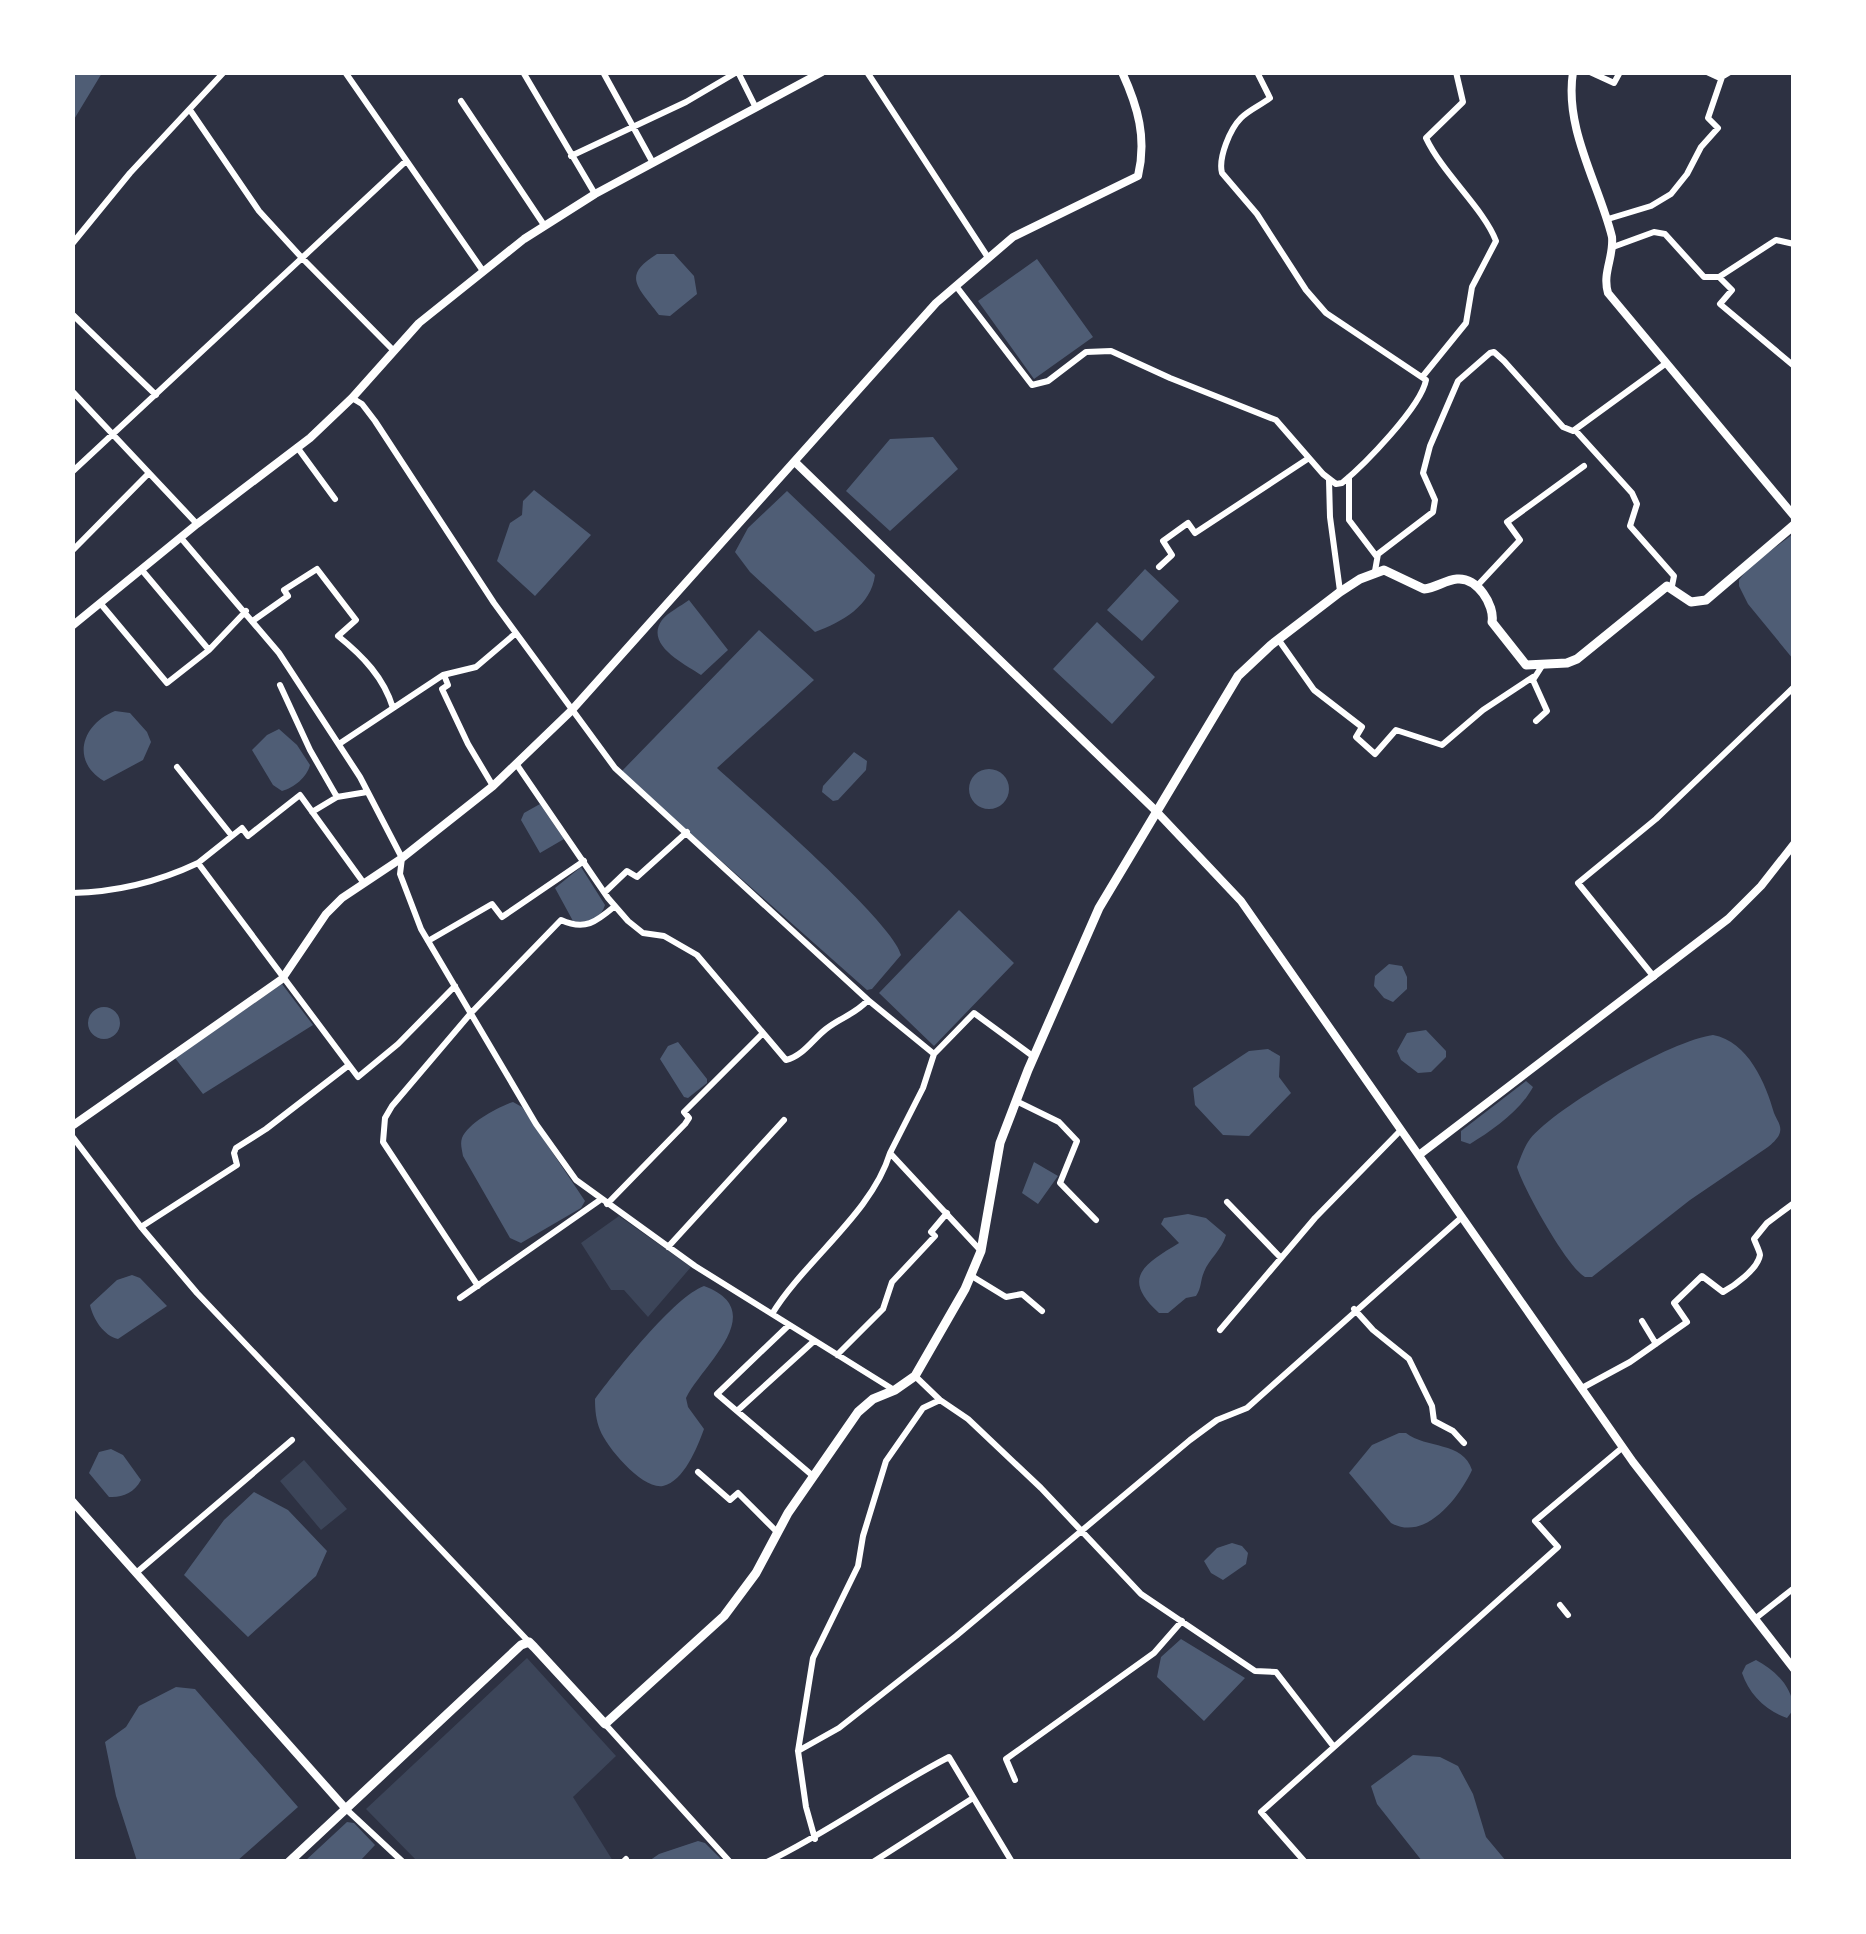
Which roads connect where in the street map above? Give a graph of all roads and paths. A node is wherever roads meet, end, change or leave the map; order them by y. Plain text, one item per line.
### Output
1 (224, 72) edge
2 (346, 72) edge
3 (523, 72) edge
4 (604, 72) edge
5 (738, 72) edge
6 (822, 72) edge
7 (866, 72) edge
8 (1122, 72) edge
9 (1257, 72) edge
10 (1456, 72) edge
11 (1572, 72) edge
12 (1590, 72) edge
13 (1620, 72) edge
14 (1707, 72) edge
15 (1726, 75) edge
16 (461, 101) dead end
17 (756, 108) junction
18 (190, 110) junction
19 (635, 127) junction
20 (571, 156) junction
21 (406, 161) junction
22 (653, 163) junction
23 (595, 194) junction
24 (1608, 218) junction
25 (544, 225) junction
26 (72, 244) edge
27 (1794, 244) edge
28 (1613, 247) junction
29 (987, 256) junction
30 (302, 258) junction
31 (483, 271) junction
32 (1719, 277) junction
33 (955, 285) junction
34 (72, 314) edge
35 (393, 350) junction
36 (1665, 364) junction
37 (1794, 366) edge
38 (1423, 376) junction
39 (72, 391) edge
40 (156, 394) junction
41 (352, 398) junction
42 (1576, 430) junction
43 (112, 434) junction
44 (297, 447) junction
45 (1309, 458) junction
46 (796, 462) junction
47 (1584, 466) dead end
48 (72, 472) edge
49 (149, 472) junction
50 (1349, 477) junction
51 (1330, 480) junction
52 (335, 499) dead end
53 (1794, 516) edge
54 (197, 524) junction
55 (1794, 525) edge
56 (181, 538) junction
57 (72, 552) edge
58 (1377, 557) junction
59 (1160, 567) dead end
60 (141, 569) junction
61 (1375, 572) junction
62 (1477, 586) junction
63 (1672, 586) junction
64 (1340, 592) junction
65 (100, 603) junction
66 (246, 611) junction
67 (254, 620) junction
68 (72, 626) edge
69 (516, 633) junction
70 (1278, 640) junction
71 (209, 650) junction
72 (1542, 666) junction
73 (444, 675) junction
74 (1533, 677) junction
75 (280, 685) dead end
76 (1794, 686) edge
77 (393, 708) junction
78 (570, 711) junction
79 (1536, 720) dead end
80 (340, 744) junction
81 (518, 765) junction
82 (177, 767) dead end
83 (493, 786) junction
84 (367, 792) junction
85 (337, 797) junction
86 (1156, 811) junction
87 (312, 812) junction
88 (687, 832) junction
89 (232, 836) junction
90 (1794, 844) edge
91 (402, 858) junction
92 (584, 861) junction
93 (198, 864) junction
94 (363, 882) junction
95 (604, 892) junction
96 (72, 893) edge
97 (615, 906) junction
98 (428, 941) junction
99 (1654, 977) junction
100 (282, 979) junction
101 (455, 986) junction
102 (868, 1000) junction
103 (471, 1013) junction
104 (762, 1034) junction
105 (934, 1054) junction
106 (1034, 1056) junction
107 (349, 1066) junction
108 (1016, 1101) junction
109 (784, 1120) dead end
110 (72, 1126) edge
111 (1401, 1130) junction
112 (72, 1136) edge
113 (890, 1153) junction
114 (1419, 1156) junction
115 (603, 1202) junction
116 (1227, 1202) dead end
117 (1794, 1203) edge
118 (947, 1214) junction
119 (1462, 1217) junction
120 (1096, 1220) dead end
121 (140, 1227) junction
122 (668, 1247) junction
123 (981, 1251) junction
124 (1281, 1258) junction
125 (970, 1275) junction
126 (478, 1286) junction
127 (460, 1298) dead end
128 (1354, 1309) junction
129 (1042, 1311) dead end
130 (772, 1314) junction
131 (1642, 1321) dead end
132 (789, 1325) junction
133 (1220, 1330) dead end
134 (814, 1341) junction
135 (1656, 1344) junction
136 (837, 1355) junction
137 (914, 1376) junction
138 (1582, 1388) junction
139 (895, 1390) junction
140 (940, 1400) junction
141 (737, 1411) junction
142 (292, 1440) dead end
143 (1464, 1443) dead end
144 (1623, 1447) junction
145 (698, 1472) dead end
146 (813, 1476) junction
147 (72, 1501) edge
148 (1080, 1530) junction
149 (777, 1532) junction
150 (136, 1573) junction
151 (1794, 1588) edge
152 (1560, 1606) dead end
153 (1568, 1615) dead end
154 (1756, 1618) junction
155 (1182, 1621) junction
156 (528, 1642) junction
157 (1794, 1669) edge
158 (605, 1724) junction
159 (1334, 1746) junction
160 (798, 1751) junction
161 (1015, 1780) dead end
162 (974, 1798) junction
163 (346, 1809) junction
164 (815, 1838) junction
165 (289, 1862) edge
166 (403, 1862) edge
167 (730, 1862) edge
168 (767, 1862) edge
169 (873, 1862) edge
170 (1012, 1862) edge
171 (1304, 1862) edge

1 - 18 street
2 - 21 street
3 - 20 street
4 - 19 street
5 - 17 street
5 - 19 street
6 - 17 street
7 - 29 street
8 - 29 street
9 - 38 street
10 - 38 street
11 - 24 street
12 - 13 street
14 - 15 street
15 - 24 street
16 - 25 street
17 - 22 street
18 - 26 street
18 - 30 street
19 - 20 street
19 - 22 street
20 - 23 street
21 - 30 street
21 - 31 street
22 - 23 street
23 - 25 street
24 - 28 street
25 - 31 street
27 - 32 street
28 - 32 street
28 - 36 street
29 - 33 street
30 - 35 street
30 - 40 street
31 - 35 street
32 - 37 street
33 - 45 street
33 - 46 street
34 - 40 street
35 - 41 street
36 - 42 street
36 - 53 street
38 - 50 street
39 - 43 street
40 - 43 street
41 - 44 street
41 - 69 street
42 - 58 street
42 - 63 street
43 - 48 street
43 - 49 street
44 - 52 street
44 - 54 street
45 - 51 street
45 - 59 street
46 - 78 street
46 - 86 street
47 - 62 street
49 - 54 street
49 - 57 street
50 - 51 street
50 - 58 street
51 - 64 street
54 - 56 street
55 - 63 main road
56 - 60 street
56 - 66 street
58 - 61 street
60 - 65 street
60 - 71 street
61 - 62 main road
61 - 64 main road
62 - 72 main road
63 - 72 main road
64 - 70 main road
65 - 68 street
65 - 71 street
66 - 67 street
66 - 71 street
67 - 77 street
67 - 80 street
69 - 73 street
69 - 78 street
70 - 74 street
70 - 86 main road
72 - 74 street
73 - 77 street
73 - 83 street
74 - 79 street
75 - 85 street
76 - 99 street
77 - 80 street
78 - 81 street
78 - 88 street
80 - 84 street
81 - 83 street
81 - 92 street
82 - 89 street
83 - 91 street
84 - 85 street
84 - 91 street
85 - 87 street
86 - 106 main road
86 - 111 street
87 - 89 street
87 - 94 street
88 - 95 street
88 - 102 street
89 - 93 street
90 - 99 street
91 - 94 street
91 - 98 street
92 - 95 street
92 - 98 street
93 - 96 street
93 - 100 street
94 - 100 street
95 - 97 street
97 - 103 street
97 - 104 street
98 - 101 street
99 - 114 street
100 - 107 street
100 - 110 street
101 - 103 street
101 - 107 street
102 - 104 street
102 - 105 street
103 - 115 street
103 - 126 street
104 - 115 street
105 - 106 street
105 - 113 street
106 - 108 main road
107 - 121 street
108 - 120 street
108 - 123 main road
109 - 122 street
111 - 114 street
111 - 124 street
112 - 121 street
113 - 118 street
113 - 130 street
114 - 119 street
115 - 122 street
115 - 126 street
116 - 124 street
117 - 135 street
118 - 123 street
118 - 136 street
119 - 128 street
119 - 138 street
121 - 156 street
122 - 130 street
123 - 125 main road
124 - 133 street
125 - 129 street
125 - 137 main road
126 - 127 street
128 - 143 street
128 - 148 street
130 - 132 street
131 - 135 street
132 - 134 street
132 - 141 street
134 - 136 street
134 - 141 street
135 - 138 street
136 - 139 street
137 - 139 main road
137 - 140 street
138 - 144 street
139 - 146 main road
140 - 148 street
140 - 160 street
141 - 146 street
142 - 150 street
144 - 154 street
144 - 159 street
145 - 149 street
146 - 149 main road
147 - 150 street
148 - 155 street
148 - 160 street
149 - 158 main road
150 - 163 street
151 - 154 street
152 - 153 street
154 - 157 street
155 - 159 street
155 - 161 street
156 - 158 main road
156 - 163 main road
158 - 167 street
159 - 171 street
160 - 164 street
162 - 164 street
162 - 169 street
162 - 170 street
163 - 165 main road
163 - 166 street
164 - 168 street

